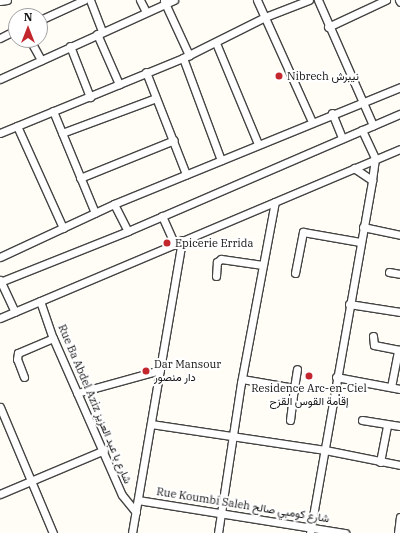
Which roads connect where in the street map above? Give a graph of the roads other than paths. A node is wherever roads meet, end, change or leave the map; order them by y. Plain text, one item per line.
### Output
1 (7, 0) edge
2 (84, 0) edge
3 (90, 0) edge
4 (140, 0) edge
5 (174, 0) edge
6 (257, 0) edge
7 (309, 0) edge
8 (318, 0) edge
9 (365, 0) edge
10 (386, 0) edge
11 (0, 1) edge
12 (165, 2) edge
13 (369, 8) junction
14 (146, 12) junction
15 (48, 16) edge
16 (266, 17) junction
17 (328, 27) junction
18 (99, 32) junction
19 (216, 43) junction
20 (70, 46) junction
21 (34, 48) edge
22 (186, 56) junction
23 (41, 60) junction
24 (146, 72) junction
25 (0, 78) edge
26 (119, 84) junction
27 (400, 87) edge
28 (90, 97) junction
29 (156, 98) junction
30 (361, 103) junction
31 (53, 111) junction
32 (332, 113) junction
33 (400, 114) edge
34 (312, 122) junction
35 (373, 125) junction
36 (17, 126) junction
37 (362, 130) junction
38 (0, 132) edge
39 (62, 133) junction
40 (342, 138) junction
41 (174, 140) junction
42 (258, 144) junction
43 (400, 149) edge
44 (375, 158) junction
45 (220, 160) junction
46 (354, 168) junction
47 (186, 174) junction
48 (80, 178) junction
49 (372, 180) junction
50 (275, 202) junction
51 (114, 204) junction
52 (95, 214) junction
53 (162, 216) junction
54 (363, 227) junction
55 (63, 228) junction
56 (128, 231) junction
57 (400, 234) edge
58 (182, 240) junction
59 (360, 242) junction
60 (174, 243) junction
61 (0, 257) edge
62 (263, 265) junction
63 (389, 272) dead end
64 (295, 273) dead end
65 (400, 274) edge
66 (216, 276) dead end
67 (0, 281) edge
68 (40, 301) junction
69 (349, 304) junction
70 (15, 312) junction
71 (400, 312) edge
72 (0, 318) edge
73 (373, 336) dead end
74 (53, 338) junction
75 (399, 350) edge
76 (297, 369) dead end
77 (160, 370) junction
78 (24, 377) dead end
79 (336, 377) junction
80 (242, 378) junction
81 (391, 387) junction
82 (294, 388) junction
83 (400, 388) edge
84 (77, 393) junction
85 (0, 408) edge
86 (290, 420) dead end
87 (362, 420) dead end
88 (151, 424) junction
89 (386, 425) junction
90 (400, 426) edge
91 (233, 437) junction
92 (104, 450) junction
93 (325, 450) junction
94 (380, 462) junction
95 (400, 465) edge
96 (31, 482) junction
97 (0, 494) edge
98 (138, 500) junction
99 (136, 512) junction
100 (221, 513) junction
101 (400, 517) edge
102 (310, 530) edge
103 (53, 533) edge
104 (132, 533) edge
105 (218, 533) edge
106 (345, 533) edge
107 (398, 533) edge

1 - 11 street
2 - 15 street
3 - 18 street
4 - 14 street
5 - 12 street
6 - 16 street
7 - 16 street
8 - 17 street
9 - 13 street
10 - 13 street
12 - 14 street
12 - 22 street
13 - 17 street
14 - 18 street
16 - 19 street
16 - 34 street
17 - 30 street
18 - 20 street
18 - 26 street
19 - 22 street
19 - 42 street
20 - 23 street
20 - 28 street
21 - 23 street
22 - 24 street
22 - 45 street
23 - 25 street
24 - 26 street
24 - 29 street
26 - 28 street
27 - 30 street
28 - 31 street
29 - 39 street
29 - 41 street
30 - 32 street
30 - 35 street
31 - 36 street
31 - 39 street
32 - 34 street
32 - 40 street
33 - 35 street
34 - 42 street
35 - 37 street
36 - 38 street
36 - 55 street
37 - 40 street
37 - 44 street
39 - 48 street
40 - 53 street
41 - 47 street
41 - 48 street
42 - 45 street
43 - 44 street
44 - 46 street
44 - 49 street
45 - 47 street
46 - 49 street
46 - 50 street
47 - 51 street
48 - 52 street
49 - 54 street
50 - 58 street
50 - 62 street
51 - 52 street
51 - 56 street
52 - 55 street
53 - 56 street
53 - 60 street
54 - 57 street
54 - 59 street
55 - 61 street
56 - 67 street
58 - 60 street
58 - 77 street
59 - 64 street
59 - 69 street
60 - 68 street
62 - 66 street
62 - 80 street
63 - 65 street
67 - 70 street
68 - 70 street
68 - 74 street, Rue Ba Abdel Aziz شارع با عبد العزيز
69 - 71 street
69 - 79 street
70 - 72 street
73 - 75 street
74 - 78 street
74 - 84 street, Rue Ba Abdel Aziz شارع با عبد العزيز
75 - 81 street
76 - 82 street
77 - 84 street
77 - 88 street
79 - 81 street
79 - 93 street
80 - 82 street
80 - 91 street
81 - 83 street
82 - 86 street
84 - 92 street, Rue Ba Abdel Aziz شارع با عبد العزيز
85 - 96 street
87 - 89 street
88 - 91 street
88 - 98 street
89 - 90 street
89 - 94 street
91 - 93 street
91 - 100 street
92 - 96 street
92 - 99 street, Rue Ba Abdel Aziz شارع با عبد العزيز
93 - 94 street
93 - 102 street
94 - 95 street
96 - 97 street
96 - 103 street
98 - 99 street
98 - 100 street, Rue Koumbi Saleh شارع كومبي صالح
99 - 104 street
100 - 102 street, Rue Koumbi Saleh شارع كومبي صالح
100 - 105 street
101 - 107 street
102 - 106 street, Rue Koumbi Saleh شارع كومبي صالح

